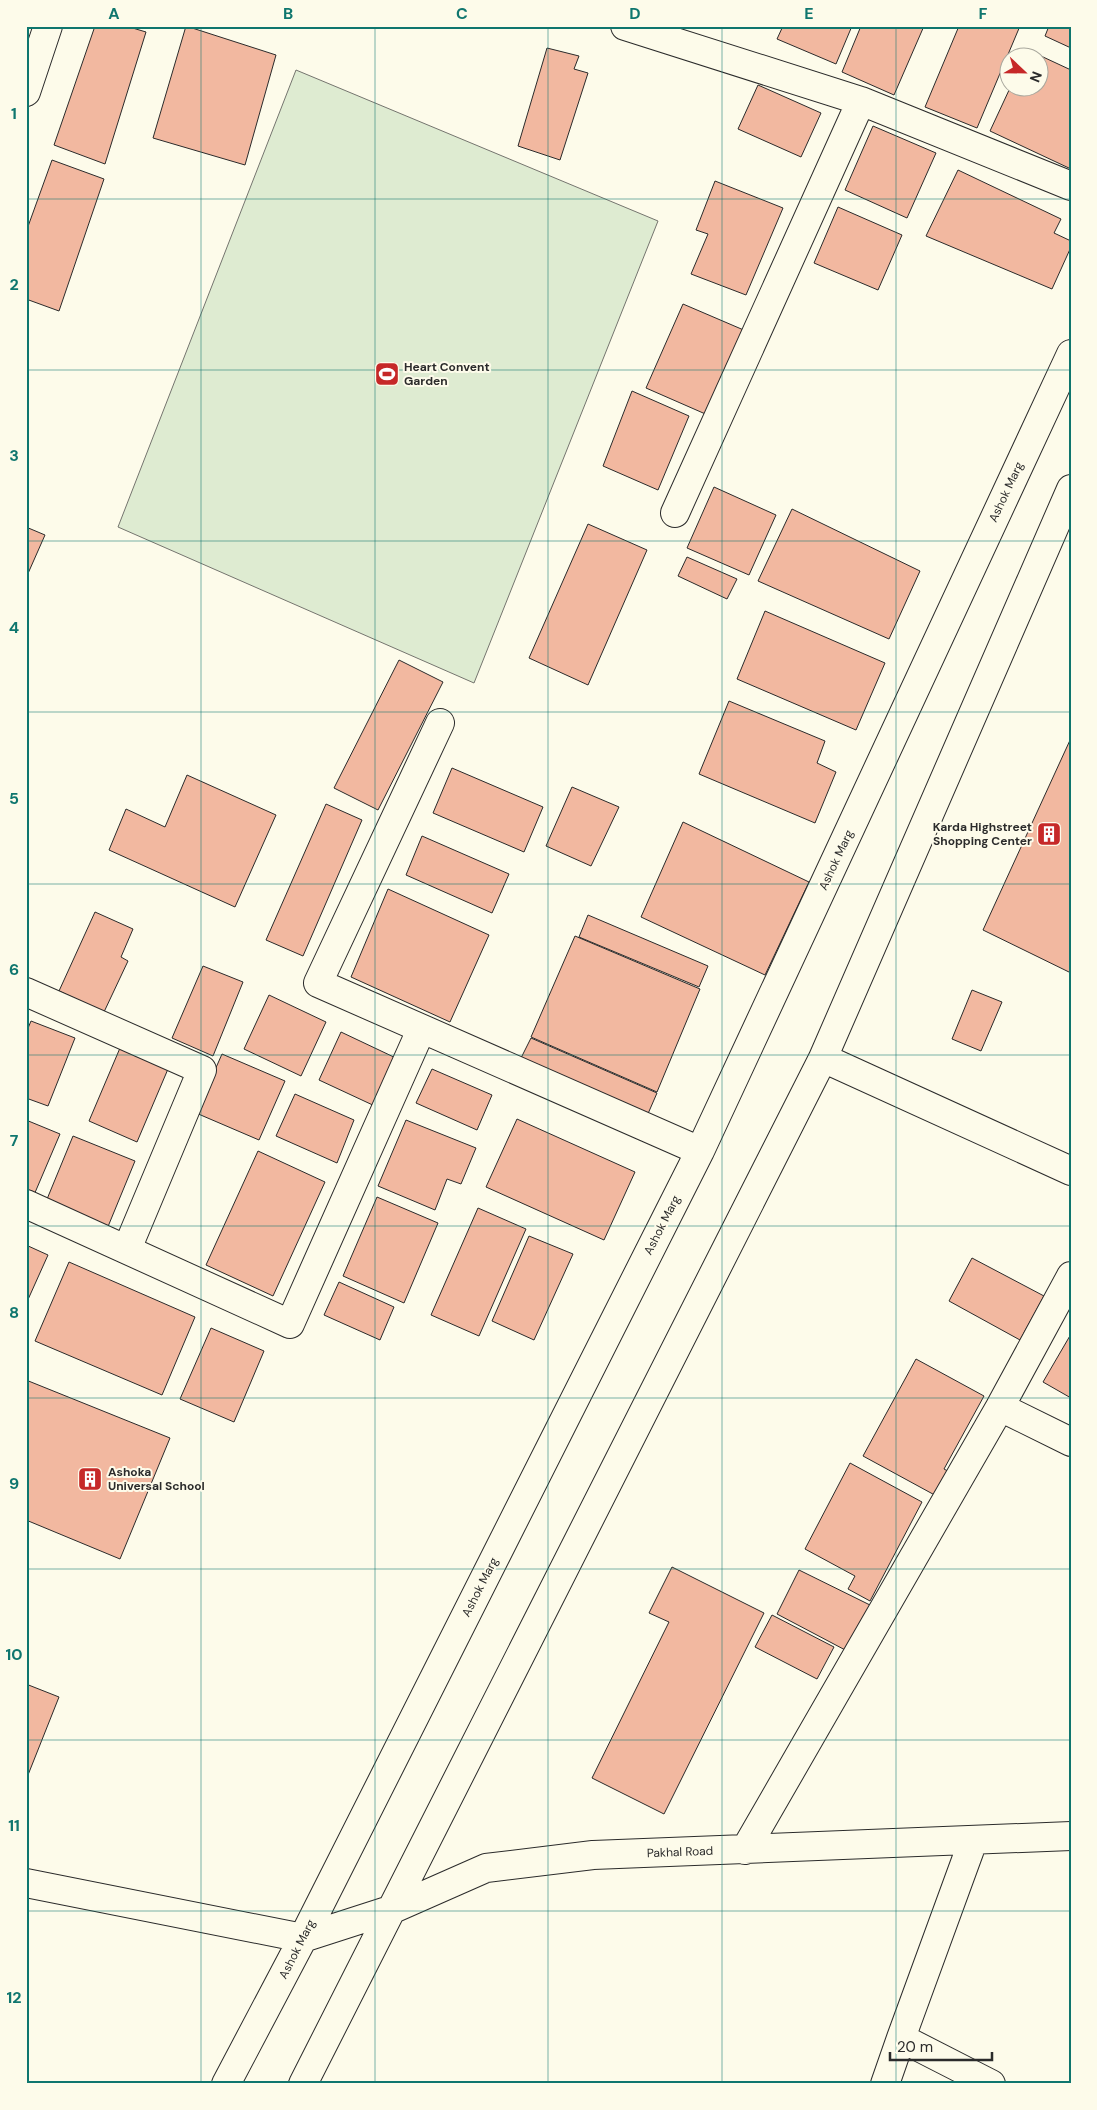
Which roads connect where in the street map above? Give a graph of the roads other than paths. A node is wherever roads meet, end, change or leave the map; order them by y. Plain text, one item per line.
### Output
1 (48, 26) edge
2 (625, 26) edge
3 (26, 92) edge
4 (861, 101) junction
5 (1071, 186) edge
6 (1071, 354) edge
7 (1071, 490) edge
8 (674, 513) dead end
9 (440, 723) dead end
10 (26, 992) edge
11 (421, 1030) junction
12 (823, 1058) junction
13 (700, 1151) junction
14 (1071, 1171) edge
15 (26, 1204) edge
16 (127, 1249) junction
17 (1071, 1276) edge
18 (1000, 1407) junction
19 (1071, 1442) edge
20 (1071, 1836) edge
21 (973, 1841) junction
22 (745, 1850) junction
23 (26, 1882) edge
24 (393, 1909) junction
25 (303, 1938) junction
26 (901, 2038) junction
27 (226, 2084) edge
28 (304, 2084) edge
29 (885, 2084) edge
30 (991, 2084) edge

1 - 3 street
2 - 4 street
4 - 5 street
4 - 8 street
6 - 13 street, Ashok Marg
7 - 12 street
9 - 11 street
10 - 16 street
11 - 13 street
11 - 16 street
12 - 14 street
12 - 24 street
13 - 25 street, Ashok Marg
15 - 16 street
17 - 18 street
18 - 19 street
18 - 22 street
20 - 21 street, Pakhal Road
21 - 22 street, Pakhal Road
21 - 26 street
22 - 24 street, Pakhal Road
23 - 25 street
24 - 25 street, Pakhal Road
24 - 28 street
25 - 27 street, Ashok Marg
26 - 29 street
26 - 30 street

